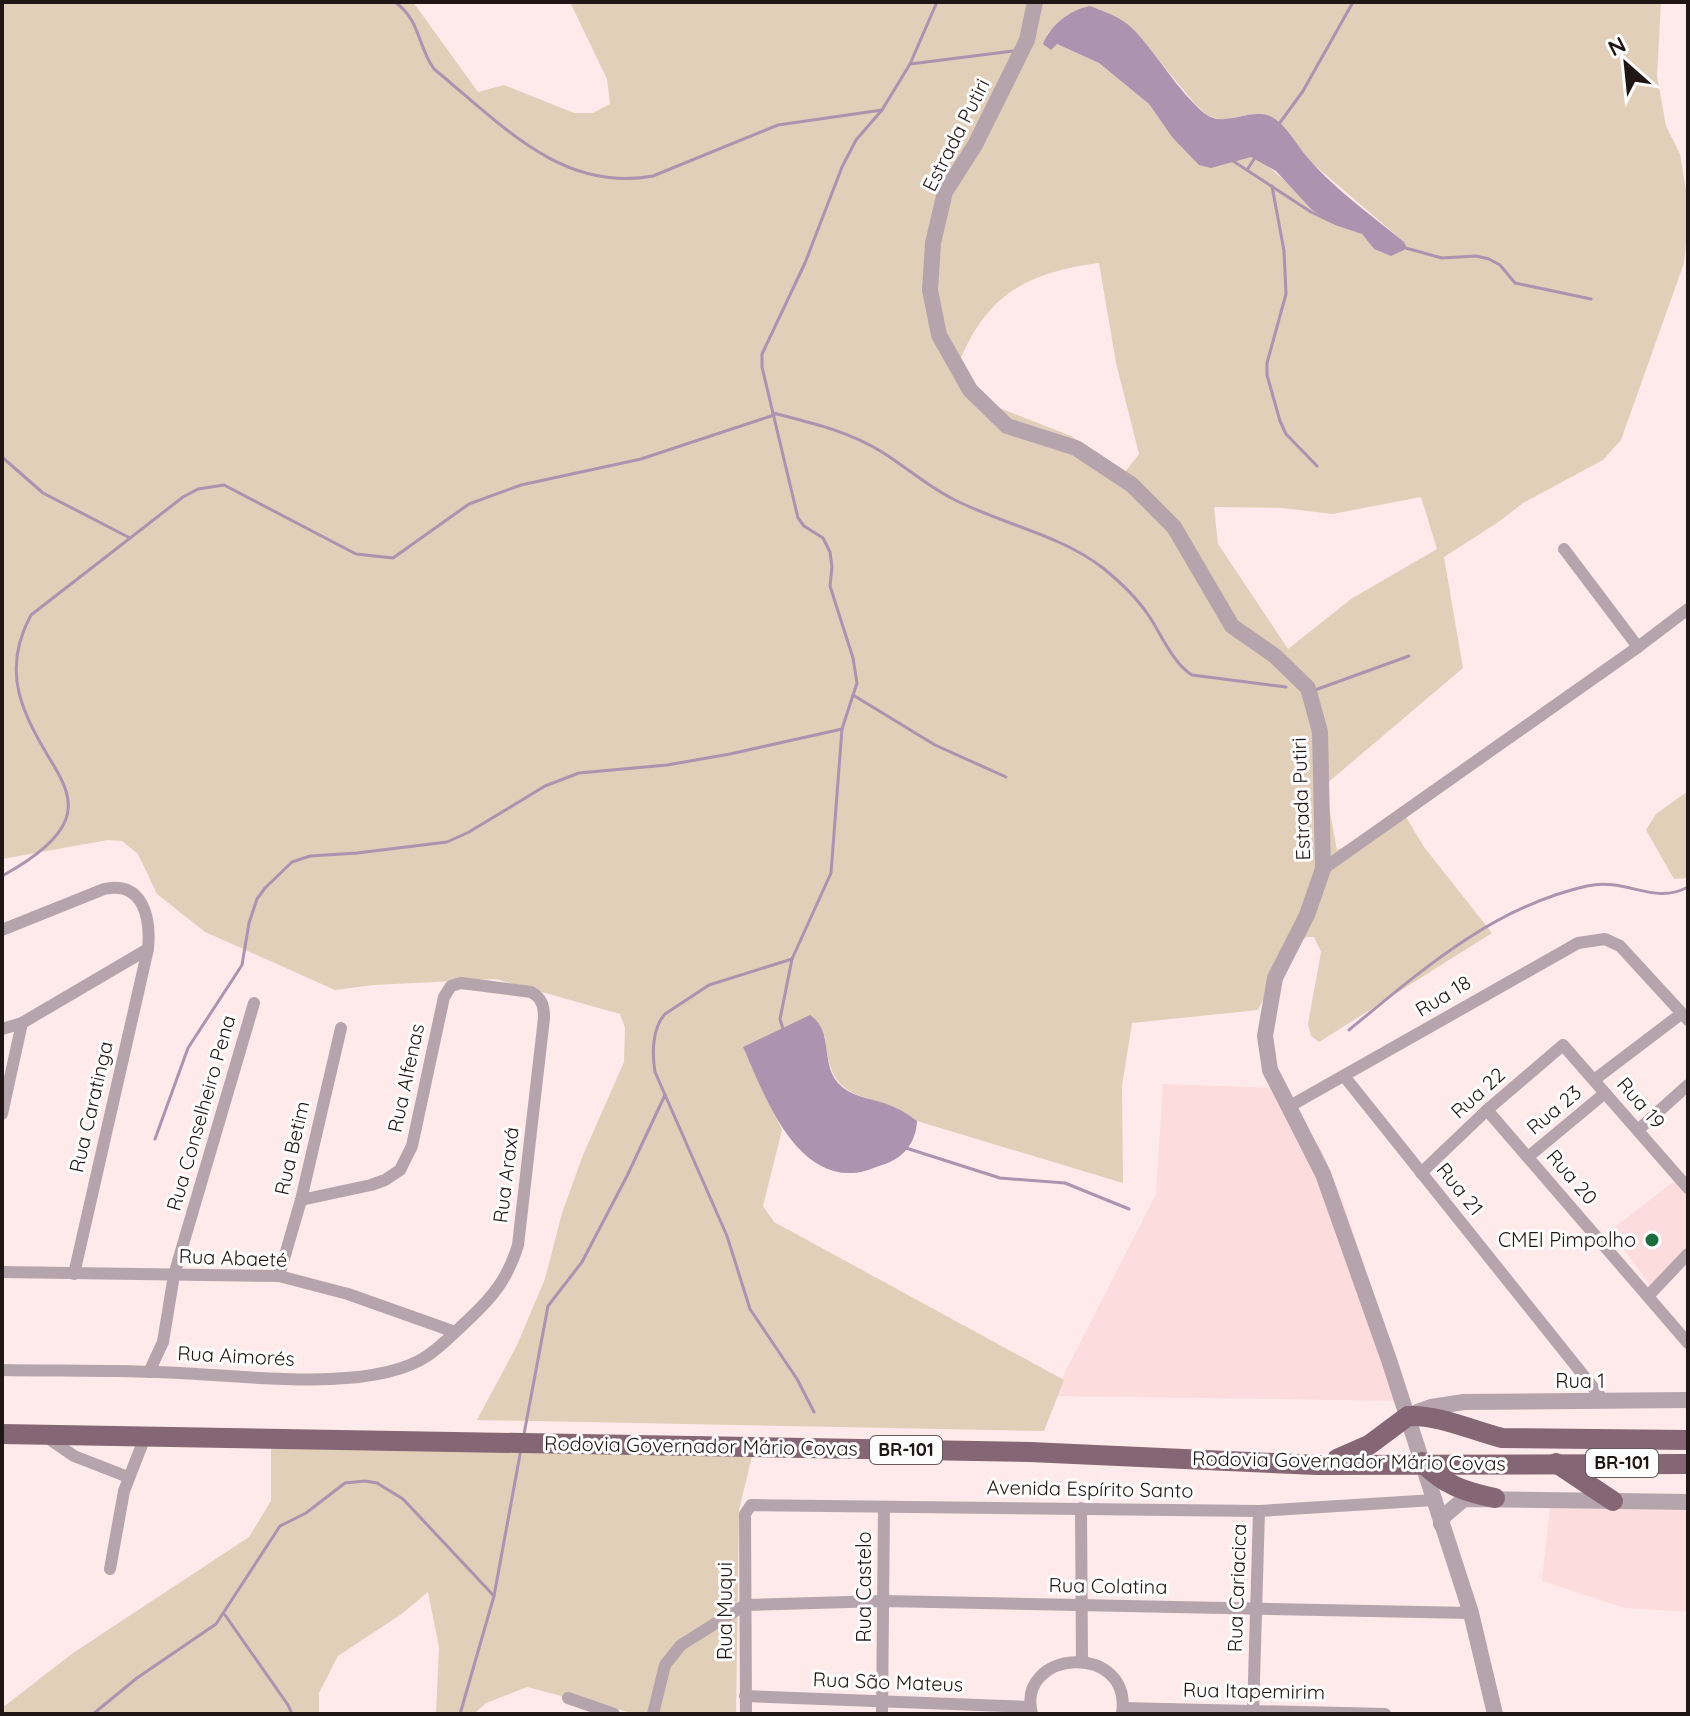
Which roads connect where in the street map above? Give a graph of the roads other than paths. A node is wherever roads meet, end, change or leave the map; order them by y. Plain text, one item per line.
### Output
1 (1035, 2) edge
2 (1564, 549) dead end
3 (1688, 609) edge
4 (1638, 647) junction
5 (1323, 869) junction
6 (2, 930) edge
7 (148, 949) junction
8 (542, 1001) joint
9 (254, 1003) dead end
10 (1684, 1017) edge
11 (22, 1023) junction
12 (341, 1028) dead end
13 (2, 1029) edge
14 (1563, 1045) joint
15 (1344, 1076) junction
16 (1594, 1080) junction
17 (1688, 1085) edge
18 (1605, 1093) junction
19 (1290, 1106) junction
20 (1487, 1110) junction
21 (2, 1114) edge
22 (1638, 1130) junction
23 (1528, 1157) junction
24 (1421, 1173) junction
25 (1688, 1188) edge
26 (301, 1200) junction
27 (1688, 1254) edge
28 (2, 1272) edge
29 (74, 1274) junction
30 (174, 1275) junction
31 (279, 1276) junction
32 (1648, 1296) junction
33 (455, 1332) junction
34 (1688, 1343) edge
35 (2, 1370) edge
36 (149, 1372) junction
37 (1688, 1400) edge
38 (1604, 1401) junction
39 (1472, 1402) junction
40 (1408, 1416) junction
41 (1473, 1431) junction
42 (2, 1434) edge
43 (44, 1435) junction
44 (145, 1437) junction
45 (1688, 1440) edge
46 (1422, 1462) junction
47 (1556, 1463) junction
48 (1688, 1464) edge
49 (1317, 1465) junction
50 (128, 1477) junction
51 (1495, 1498) junction
52 (1464, 1499) junction
53 (1434, 1500) junction
54 (1613, 1501) junction
55 (1688, 1502) edge
56 (747, 1508) joint
57 (884, 1508) junction
58 (1081, 1508) junction
59 (1259, 1511) junction
60 (1441, 1524) junction
61 (110, 1569) dead end
62 (884, 1601) junction
63 (745, 1605) junction
64 (1080, 1605) junction
65 (1256, 1610) junction
66 (1471, 1613) junction
67 (1082, 1661) junction
68 (745, 1696) junction
69 (568, 1698) dead end
70 (882, 1708) edge
71 (1031, 1710) edge
72 (1122, 1711) edge
73 (1253, 1712) edge
74 (614, 1714) edge
75 (653, 1714) edge
76 (746, 1714) edge
77 (1385, 1714) edge
78 (1495, 1714) edge

1 - 5 street, Estrada Putiri
2 - 4 street
3 - 4 street
4 - 5 street
5 - 19 street, Estrada Putiri
6 - 7 street, Rua Caratinga
7 - 11 street
7 - 29 street, Rua Caratinga
8 - 26 street, Rua Alfenas
8 - 33 street, Rua Araxá
9 - 30 street, Rua Conselheiro Pena
10 - 15 street, Rua 18
10 - 16 street
11 - 13 street
11 - 21 street
12 - 26 street, Rua Betim
14 - 16 street, Rua 19
14 - 20 street, Rua 22
15 - 19 street, Rua 18
15 - 24 street, Rua 21
16 - 18 street, Rua 19
17 - 22 street
18 - 22 street, Rua 19
18 - 23 street, Rua 23
19 - 40 street, Estrada Putiri
20 - 23 street, Rua 20
20 - 24 street, Rua 22
22 - 25 street, Rua 19
23 - 32 street, Rua 20
24 - 38 street, Rua 21
26 - 31 street, Rua Betim
27 - 32 street
28 - 29 street, Rua Abaeté
29 - 30 street, Rua Abaeté
30 - 31 street, Rua Abaeté
30 - 36 street, Rua Conselheiro Pena
31 - 33 street, Rua Abaeté
32 - 34 street, Rua 20
33 - 36 street, Rua Aimorés
35 - 36 street, Rua Aimorés
37 - 38 street, Rua 1
38 - 39 street, Rua 1
39 - 40 street, Rua 1
39 - 41 street
40 - 41 main road
40 - 46 street, Estrada Putiri
40 - 49 main road
41 - 45 main road
42 - 43 main road, Rodovia Governador Mário Covas / BR-101
43 - 44 main road, Rodovia Governador Mário Covas / BR-101
43 - 50 street
44 - 49 main road, Rodovia Governador Mário Covas / BR-101
44 - 50 street
46 - 47 main road, Rodovia Governador Mário Covas / BR-101
46 - 49 main road, Rodovia Governador Mário Covas / BR-101
46 - 51 main road
46 - 53 street, Estrada Putiri
47 - 48 main road, Rodovia Governador Mário Covas / BR-101
47 - 54 main road
50 - 61 street
51 - 52 street
51 - 54 street
52 - 53 street
52 - 60 street
53 - 59 street, Avenida Espírito Santo
53 - 60 street, Estrada Putiri
54 - 55 street
56 - 57 street, Avenida Espírito Santo
56 - 63 street, Rua Muqui
57 - 58 street, Avenida Espírito Santo
57 - 62 street, Rua Castelo
58 - 59 street, Avenida Espírito Santo
58 - 64 street
59 - 65 street, Rua Cariacica
60 - 66 street, Estrada Putiri
62 - 63 street, Rua Colatina
62 - 64 street, Rua Colatina
62 - 70 street, Rua Castelo
63 - 68 street, Rua Muqui
63 - 75 street
64 - 65 street, Rua Colatina
64 - 67 street
65 - 66 street, Rua Colatina
65 - 73 street, Rua Cariacica
66 - 78 street, Estrada Putiri
67 - 71 street
67 - 72 street
68 - 70 street, Rua São Mateus
68 - 76 street, Rua Muqui
69 - 74 street
70 - 71 street, Rua São Mateus
72 - 73 street, Rua Itapemirim
73 - 77 street, Rua Itapemirim

